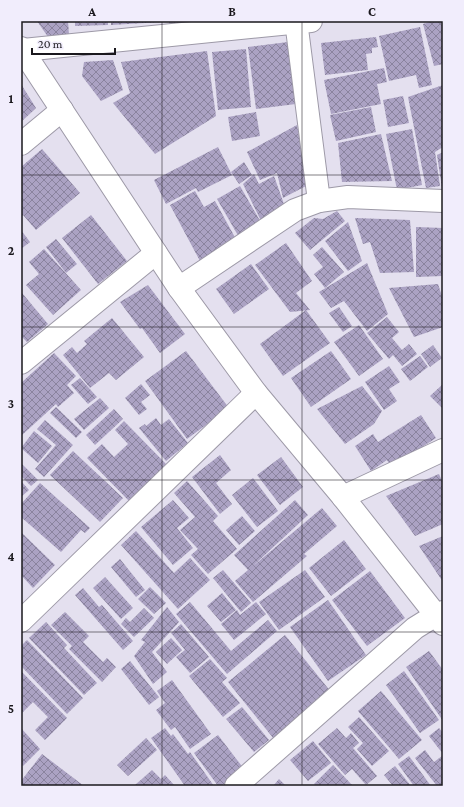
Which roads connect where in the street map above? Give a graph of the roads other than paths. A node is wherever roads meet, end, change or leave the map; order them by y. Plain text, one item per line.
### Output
1 (301, 22) edge
2 (22, 49) edge
3 (62, 110) junction
4 (21, 144) edge
5 (319, 201) junction
6 (443, 201) edge
7 (156, 253) junction
8 (179, 288) junction
9 (21, 363) edge
10 (256, 393) junction
11 (443, 450) edge
12 (343, 497) junction
13 (441, 617) edge
14 (21, 621) edge
15 (236, 786) edge

1 - 2 street
1 - 5 street
2 - 3 street
3 - 4 street
3 - 7 street
5 - 6 street
5 - 8 street
7 - 8 street
7 - 9 street
8 - 10 street
10 - 12 street
10 - 14 street
11 - 12 street
12 - 13 street
13 - 15 street

